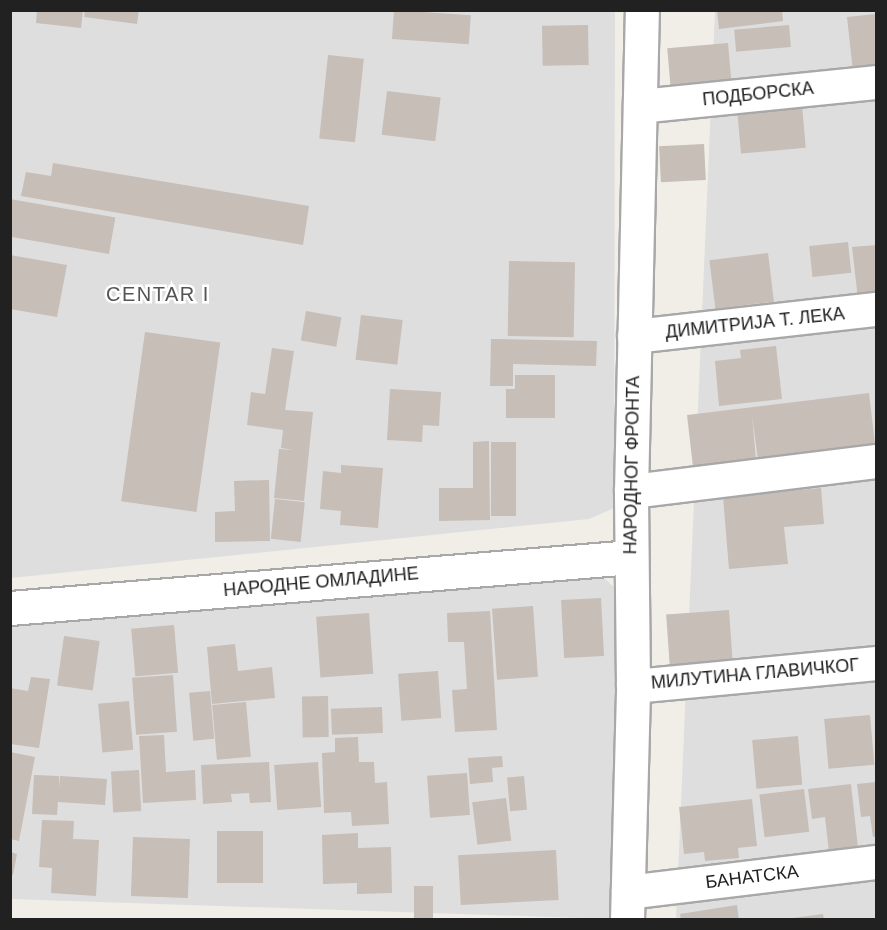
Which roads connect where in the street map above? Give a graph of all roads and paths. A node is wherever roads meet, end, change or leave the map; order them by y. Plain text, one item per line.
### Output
1 (642, 10) edge
2 (876, 82) edge
3 (640, 106) junction
4 (876, 309) edge
5 (634, 336) junction
6 (876, 460) edge
7 (631, 491) junction
8 (631, 556) junction
9 (10, 608) edge
10 (876, 663) edge
11 (633, 686) junction
12 (876, 862) edge
13 (627, 906) edge

1 - 3 street, НАРОДНОГ ФРОНТА
2 - 3 street, ПОДБОРСКА
3 - 5 street, НАРОДНОГ ФРОНТА
4 - 5 street, ДИМИТРИЈА Т. ЛЕКА
5 - 7 street, НАРОДНОГ ФРОНТА
6 - 7 street
7 - 8 street, НАРОДНОГ ФРОНТА
8 - 9 street, НАРОДНЕ ОМЛАДИНЕ
8 - 11 street, НАРОДНОГ ФРОНТА
10 - 11 street, МИЛУТИНА ГЛАВИЧКОГ
11 - 13 street, НАРОДНОГ ФРОНТА
12 - 13 street, БАНАТСКА

